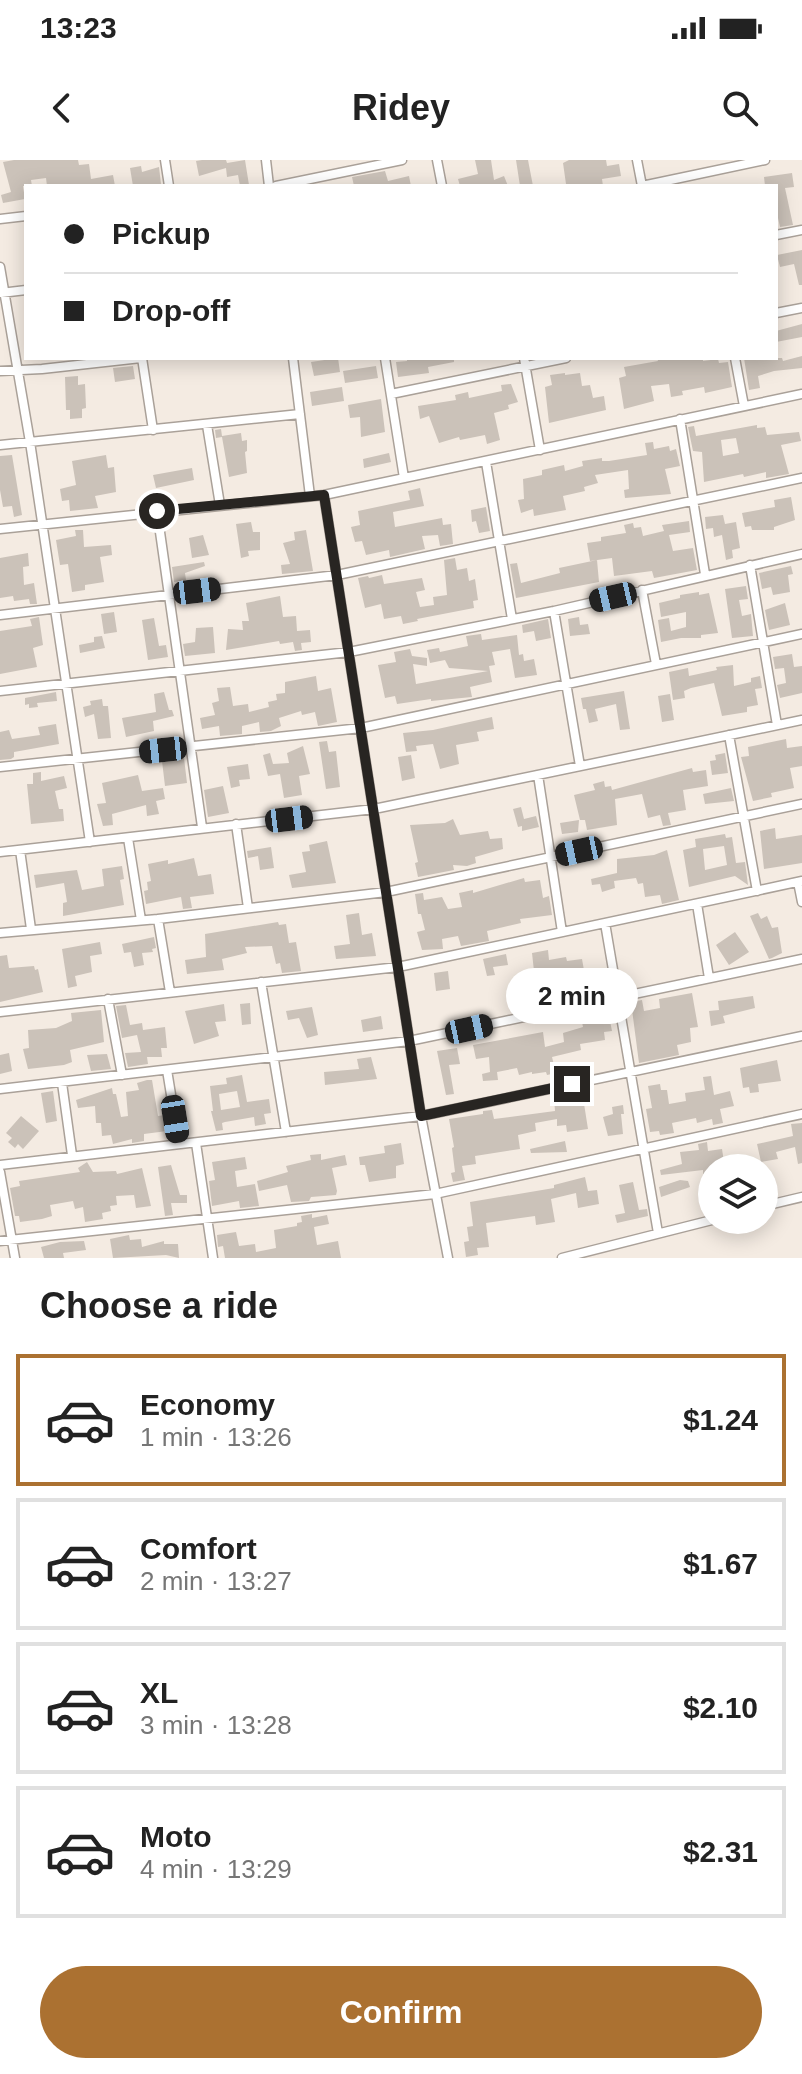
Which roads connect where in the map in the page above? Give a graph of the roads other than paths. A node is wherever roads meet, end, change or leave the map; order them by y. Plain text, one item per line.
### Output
1 (165, 160) edge
2 (266, 160) edge
3 (402, 160) edge
4 (437, 160) edge
5 (637, 160) edge
6 (765, 160) edge
7 (169, 184) edge
8 (269, 184) edge
9 (286, 184) edge
10 (442, 184) edge
11 (642, 184) edge
12 (656, 184) edge
13 (24, 216) edge
14 (0, 219) edge
15 (802, 230) edge
16 (778, 235) edge
17 (0, 267) edge
18 (24, 290) edge
19 (2, 293) edge
20 (802, 308) edge
21 (778, 313) edge
22 (124, 360) edge
23 (142, 360) edge
24 (293, 360) edge
25 (385, 360) edge
26 (546, 360) edge
27 (735, 360) edge
28 (525, 362) edge
29 (16, 369) junction
30 (0, 371) edge
31 (391, 394) junction
32 (802, 394) edge
33 (744, 406) junction
34 (300, 414) junction
35 (680, 419) junction
36 (207, 425) junction
37 (153, 430) junction
38 (30, 442) junction
39 (0, 445) edge
40 (540, 450) junction
41 (486, 462) junction
42 (404, 478) junction
43 (802, 478) edge
44 (324, 495) junction
45 (310, 496) junction
46 (692, 501) junction
47 (220, 505) junction
48 (157, 511) junction
49 (42, 525) junction
50 (0, 529) edge
51 (500, 542) junction
52 (802, 554) edge
53 (750, 565) junction
54 (705, 574) junction
55 (337, 575) junction
56 (642, 590) junction
57 (169, 595) junction
58 (56, 609) junction
59 (554, 611) junction
60 (0, 615) edge
61 (512, 619) junction
62 (802, 634) edge
63 (763, 643) junction
64 (349, 652) junction
65 (656, 664) junction
66 (180, 672) junction
67 (566, 683) junction
68 (67, 685) junction
69 (0, 691) edge
70 (802, 720) edge
71 (777, 725) junction
72 (361, 728) junction
73 (729, 735) junction
74 (191, 746) junction
75 (78, 759) junction
76 (580, 766) junction
77 (0, 767) edge
78 (538, 775) junction
79 (802, 804) edge
80 (374, 809) junction
81 (744, 816) junction
82 (236, 824) junction
83 (202, 827) junction
84 (128, 838) junction
85 (90, 842) junction
86 (20, 850) junction
87 (0, 852) edge
88 (551, 856) junction
89 (800, 882) edge
90 (757, 891) junction
91 (386, 892) junction
92 (802, 902) edge
93 (697, 904) junction
94 (248, 908) junction
95 (158, 919) junction
96 (141, 920) junction
97 (605, 923) junction
98 (31, 929) junction
99 (562, 932) junction
100 (0, 933) edge
101 (802, 959) edge
102 (398, 967) junction
103 (709, 978) junction
104 (261, 982) junction
105 (170, 992) junction
106 (619, 997) junction
107 (108, 999) junction
108 (0, 1012) edge
109 (802, 1036) edge
110 (409, 1041) junction
111 (273, 1057) junction
112 (167, 1070) junction
113 (632, 1071) junction
114 (122, 1075) junction
115 (62, 1083) junction
116 (0, 1089) edge
117 (802, 1114) edge
118 (421, 1116) junction
119 (286, 1132) junction
120 (196, 1143) junction
121 (179, 1144) junction
122 (644, 1146) junction
123 (72, 1155) junction
124 (0, 1165) edge
125 (0, 1172) edge
126 (435, 1194) junction
127 (802, 1197) edge
128 (778, 1203) edge
129 (207, 1220) junction
130 (698, 1223) edge
131 (658, 1233) junction
132 (12, 1240) junction
133 (0, 1241) edge
134 (573, 1257) edge
135 (15, 1258) edge
136 (213, 1258) edge
137 (448, 1258) edge
138 (562, 1258) edge

1 - 7 street
2 - 8 street
3 - 9 street
4 - 10 street
5 - 11 street
6 - 12 street
13 - 14 street
15 - 16 street
17 - 19 street
18 - 19 street
19 - 29 street
20 - 21 street
22 - 29 street
23 - 37 street
24 - 34 street
25 - 31 street
26 - 28 street
27 - 33 street
28 - 31 street
28 - 40 street
29 - 30 street
29 - 38 street
31 - 42 street
32 - 33 street
33 - 35 street
34 - 36 street
34 - 45 street
35 - 40 street
35 - 46 street
36 - 37 street
36 - 47 street
37 - 38 street
38 - 39 street
38 - 49 street
40 - 41 street
41 - 42 street
41 - 51 street
42 - 44 street
43 - 46 street
44 - 45 street
44 - 55 street
45 - 47 street
46 - 51 street
46 - 54 street
47 - 48 street
48 - 49 street
48 - 57 street
49 - 50 street
49 - 58 street
51 - 55 street
51 - 61 street
52 - 53 street
53 - 54 street
53 - 63 street
54 - 56 street
55 - 57 street
55 - 64 street
56 - 59 street
56 - 65 street
57 - 58 street
57 - 66 street
58 - 60 street
58 - 68 street
59 - 61 street
59 - 67 street
61 - 64 street
62 - 63 street
63 - 65 street
63 - 71 street
64 - 66 street
64 - 72 street
65 - 67 street
66 - 68 street
66 - 74 street
67 - 72 street
67 - 76 street
68 - 69 street
68 - 75 street
70 - 71 street
71 - 73 street
72 - 74 street
72 - 80 street
73 - 76 street
73 - 81 street
74 - 75 street
74 - 83 street
75 - 77 street
75 - 85 street
76 - 78 street
78 - 80 street
78 - 88 street
79 - 81 street
80 - 82 street
80 - 91 street
81 - 88 street
81 - 90 street
82 - 83 street
82 - 94 street
83 - 84 street
84 - 85 street
84 - 96 street
85 - 86 street
86 - 87 street
86 - 98 street
88 - 91 street
88 - 99 street
89 - 90 street
89 - 92 street
90 - 93 street
91 - 94 street
91 - 102 street
93 - 97 street
93 - 103 street
94 - 95 street
95 - 96 street
95 - 105 street
96 - 98 street
97 - 99 street
97 - 106 street
98 - 100 street
99 - 102 street
101 - 103 street
102 - 104 street
102 - 110 street
103 - 106 street
104 - 105 street
104 - 111 street
105 - 107 street
106 - 110 street
106 - 113 street
107 - 108 street
107 - 114 street
109 - 113 street
110 - 111 street
110 - 118 street
111 - 112 street
111 - 119 street
112 - 114 street
112 - 121 street
113 - 118 street
113 - 122 street
114 - 115 street
115 - 116 street
115 - 123 street
117 - 122 street
118 - 119 street
118 - 126 street
119 - 120 street
120 - 121 street
120 - 129 street
121 - 123 street
122 - 126 street
122 - 131 street
123 - 124 street
125 - 132 street
126 - 129 street
126 - 137 street
127 - 128 street
129 - 132 street
129 - 136 street
130 - 131 street
131 - 134 street
132 - 133 street
132 - 135 street
134 - 138 street

